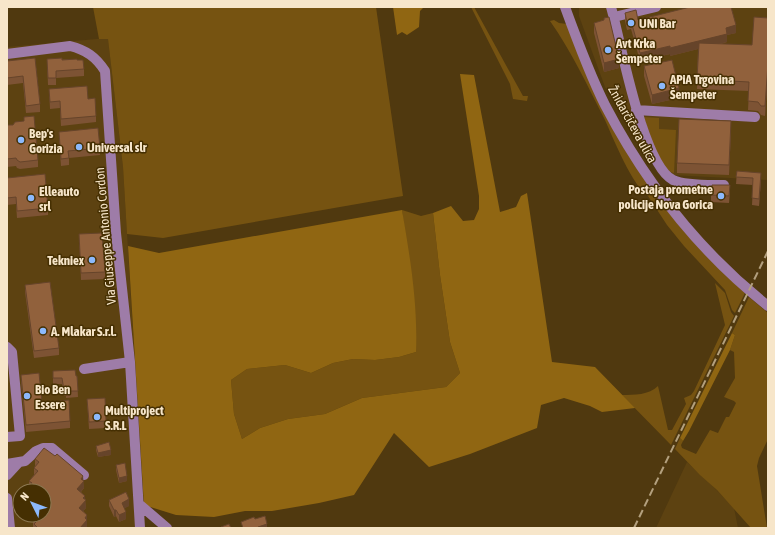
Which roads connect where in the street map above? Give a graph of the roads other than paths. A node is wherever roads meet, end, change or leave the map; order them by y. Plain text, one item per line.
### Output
1 (565, 7) edge
2 (571, 7) edge
3 (656, 7) edge
4 (613, 12) edge
5 (570, 21) junction
6 (7, 54) edge
7 (636, 110) junction
8 (755, 117) dead end
9 (728, 186) edge
10 (768, 306) edge
11 (10, 350) edge
12 (130, 362) junction
13 (84, 368) dead end
14 (7, 437) edge
15 (20, 462) junction
16 (7, 464) edge
17 (7, 475) edge
18 (84, 475) edge
19 (7, 498) edge
20 (139, 504) junction
21 (10, 528) edge
22 (140, 528) edge
23 (167, 528) edge

1 - 5 street, Žnidarčičeva ulica
2 - 5 street, Žnidarčičeva ulica
3 - 4 street
4 - 7 street, Žnidarčičeva ulica
5 - 10 street, Žnidarčičeva ulica
6 - 12 street, Via Giuseppe Antonio Cordon
7 - 8 street, Žnidarčičeva ulica
7 - 9 street, Žnidarčičeva ulica
11 - 14 street
12 - 13 street
12 - 20 street, Via Giuseppe Antonio Cordon
15 - 16 street
15 - 17 street
15 - 18 street
19 - 21 street
20 - 22 street, Via Giuseppe Antonio Cordon
20 - 23 street

